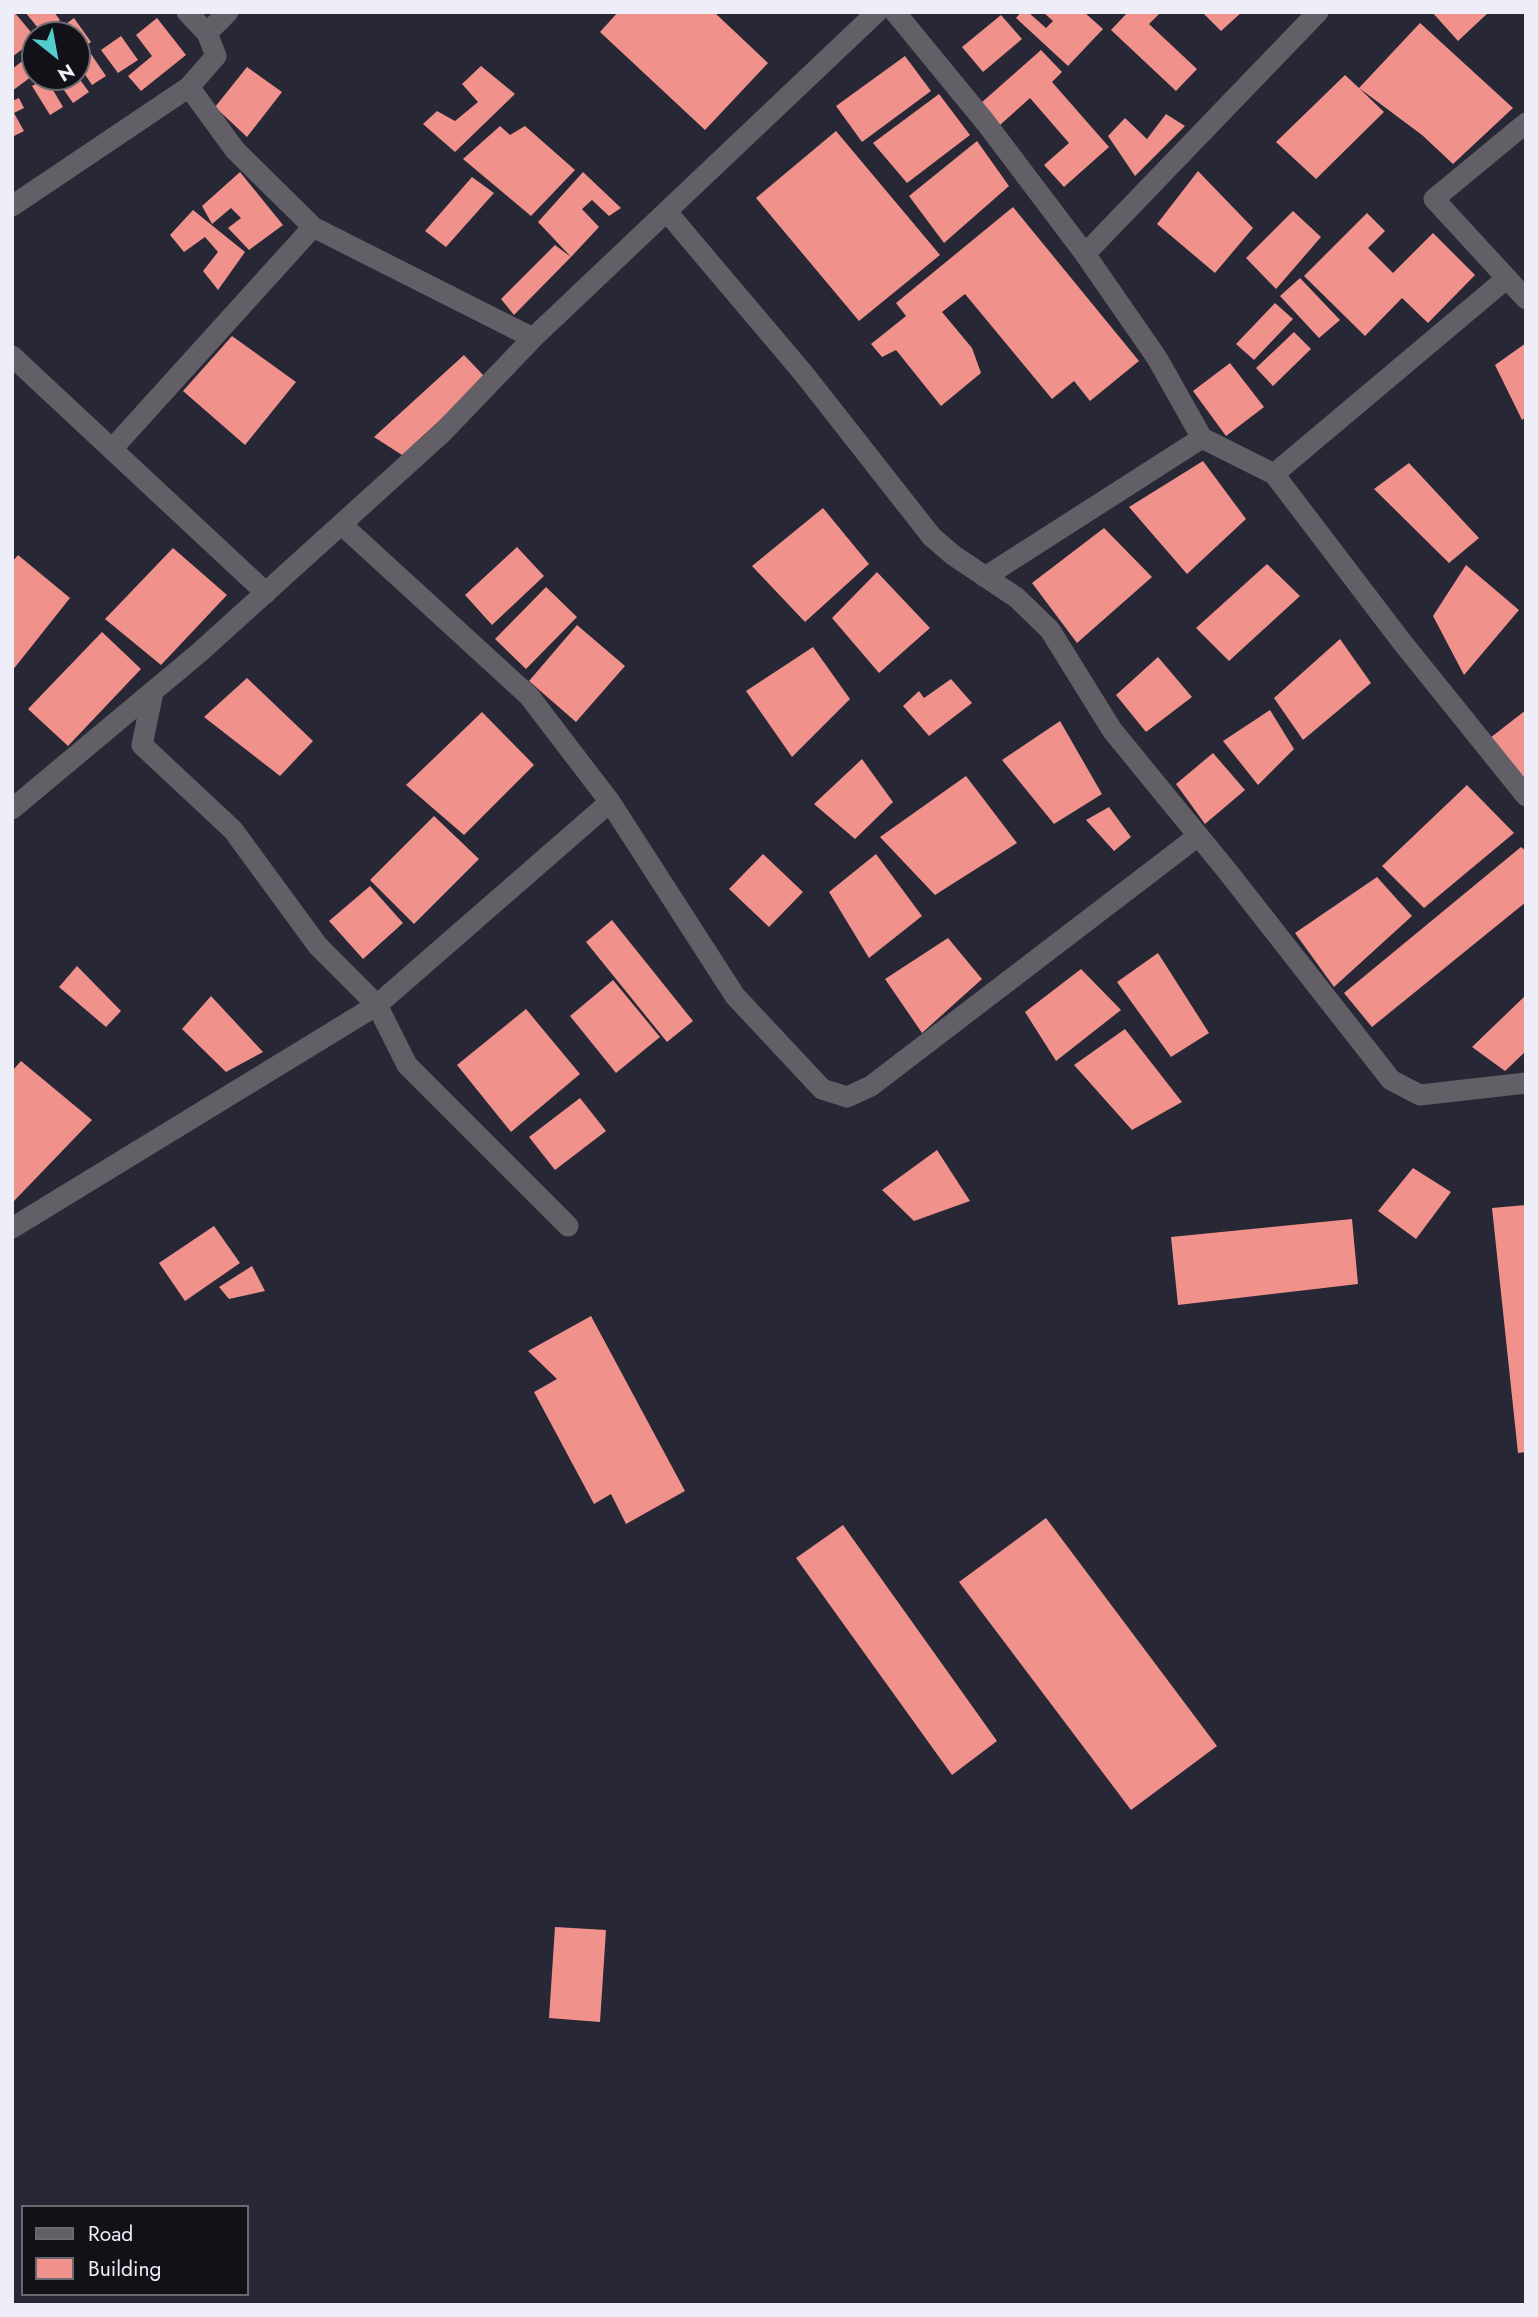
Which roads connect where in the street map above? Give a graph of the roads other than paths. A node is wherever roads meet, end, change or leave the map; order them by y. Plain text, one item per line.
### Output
1 (187, 12) edge
2 (228, 12) edge
3 (877, 12) edge
4 (895, 12) edge
5 (1318, 12) edge
6 (207, 33) junction
7 (189, 87) junction
8 (1526, 123) edge
9 (12, 206) edge
10 (667, 212) junction
11 (313, 227) junction
12 (1085, 254) junction
13 (1507, 278) junction
14 (1526, 299) edge
15 (533, 338) junction
16 (12, 356) edge
17 (1202, 438) junction
18 (111, 449) junction
19 (1274, 474) junction
20 (341, 524) junction
21 (985, 577) junction
22 (265, 593) junction
23 (153, 692) junction
24 (1526, 796) edge
25 (610, 802) junction
26 (12, 809) edge
27 (1198, 835) junction
28 (377, 1005) junction
29 (1526, 1083) edge
30 (568, 1226) dead end
31 (12, 1228) edge

1 - 6 street
2 - 6 street
3 - 10 street
4 - 12 street
5 - 12 street
6 - 7 street
7 - 9 street
7 - 11 street
8 - 13 street
10 - 15 street
10 - 21 street
11 - 15 street
11 - 18 street
12 - 17 street
13 - 14 street
13 - 19 street
15 - 20 street
16 - 18 street
17 - 19 street
17 - 21 street
18 - 22 street
19 - 24 street
20 - 22 street
20 - 25 street
21 - 27 street
22 - 23 street
23 - 26 street
23 - 28 street
25 - 27 street
25 - 28 street
27 - 29 street
28 - 30 street
28 - 31 street

